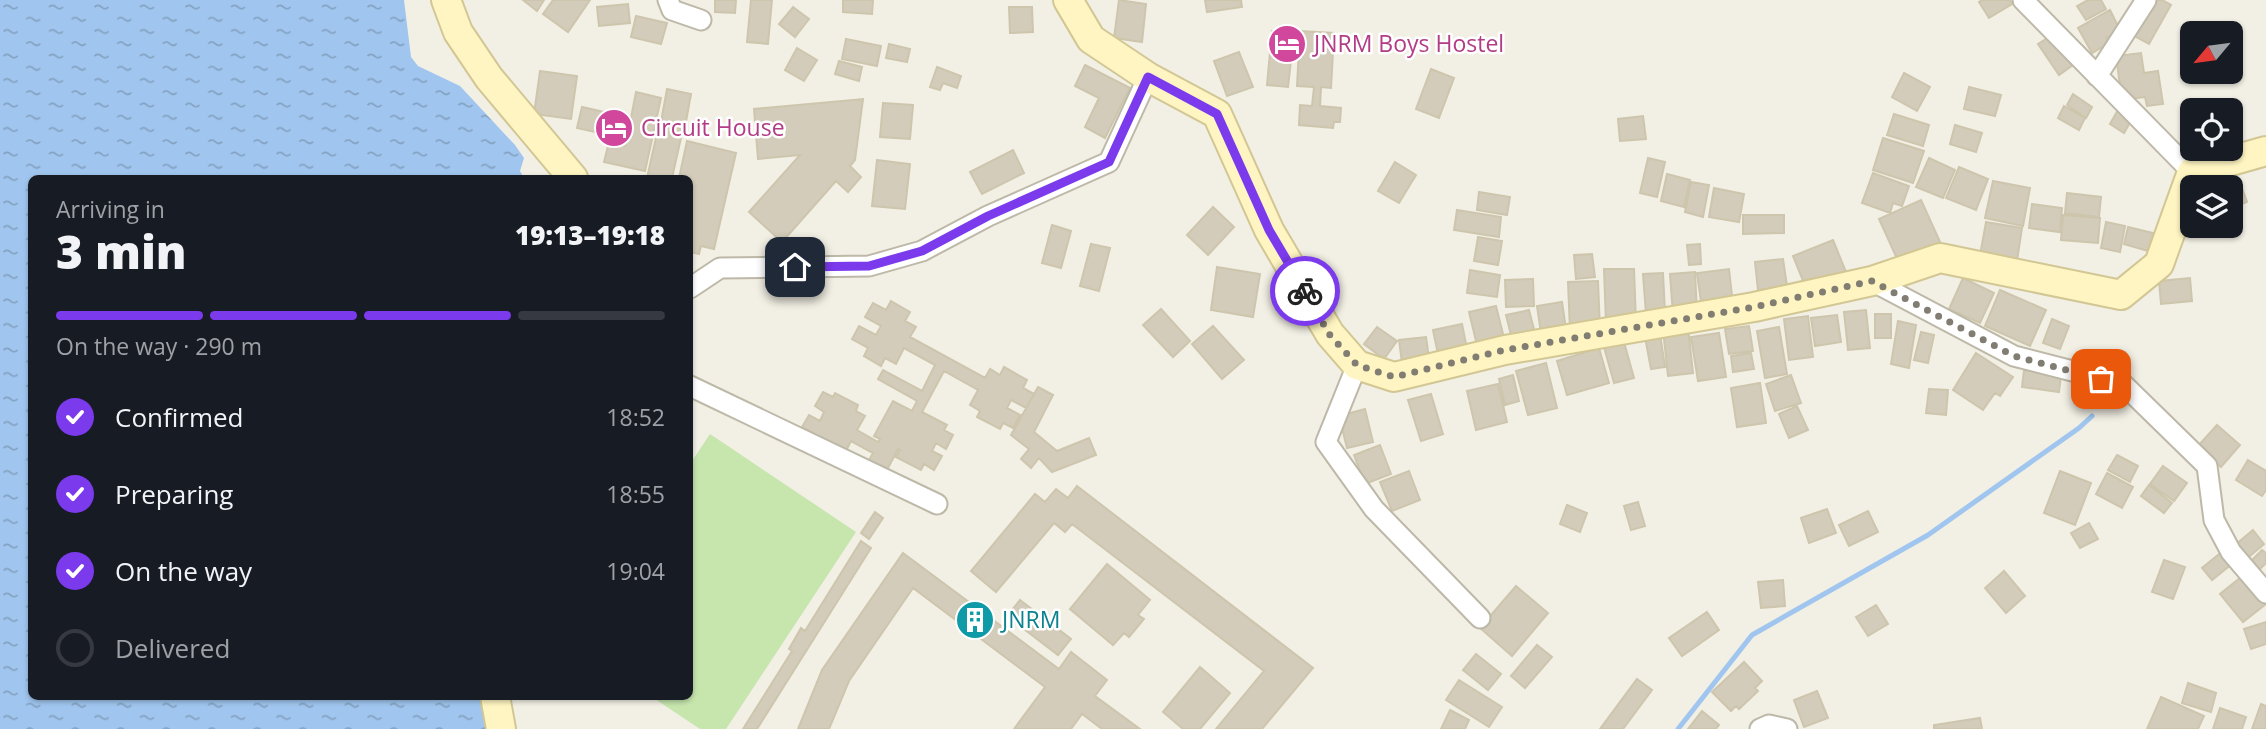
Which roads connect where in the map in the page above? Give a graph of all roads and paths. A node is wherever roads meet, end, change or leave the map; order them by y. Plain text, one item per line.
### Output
1 (446, 0) edge
2 (668, 0) edge
3 (1068, 0) edge
4 (2023, 0) edge
5 (2146, 0) edge
6 (701, 20) dead end
7 (2097, 76) junction
8 (1148, 77) junction
9 (2266, 151) edge
10 (2192, 172) junction
11 (570, 175) edge
12 (1872, 281) junction
13 (693, 286) edge
14 (1357, 365) junction
15 (693, 387) edge
16 (937, 504) dead end
17 (2266, 593) edge
18 (1480, 618) dead end
19 (496, 700) edge
20 (501, 729) edge
21 (1760, 729) edge
22 (1787, 729) edge

1 - 11 street
2 - 6 street
3 - 8 street
4 - 7 street
5 - 7 street
7 - 10 street
8 - 13 street
8 - 14 street
9 - 10 street
10 - 12 street
12 - 14 street
12 - 17 street
14 - 18 street
15 - 16 street
19 - 20 street
21 - 22 street

